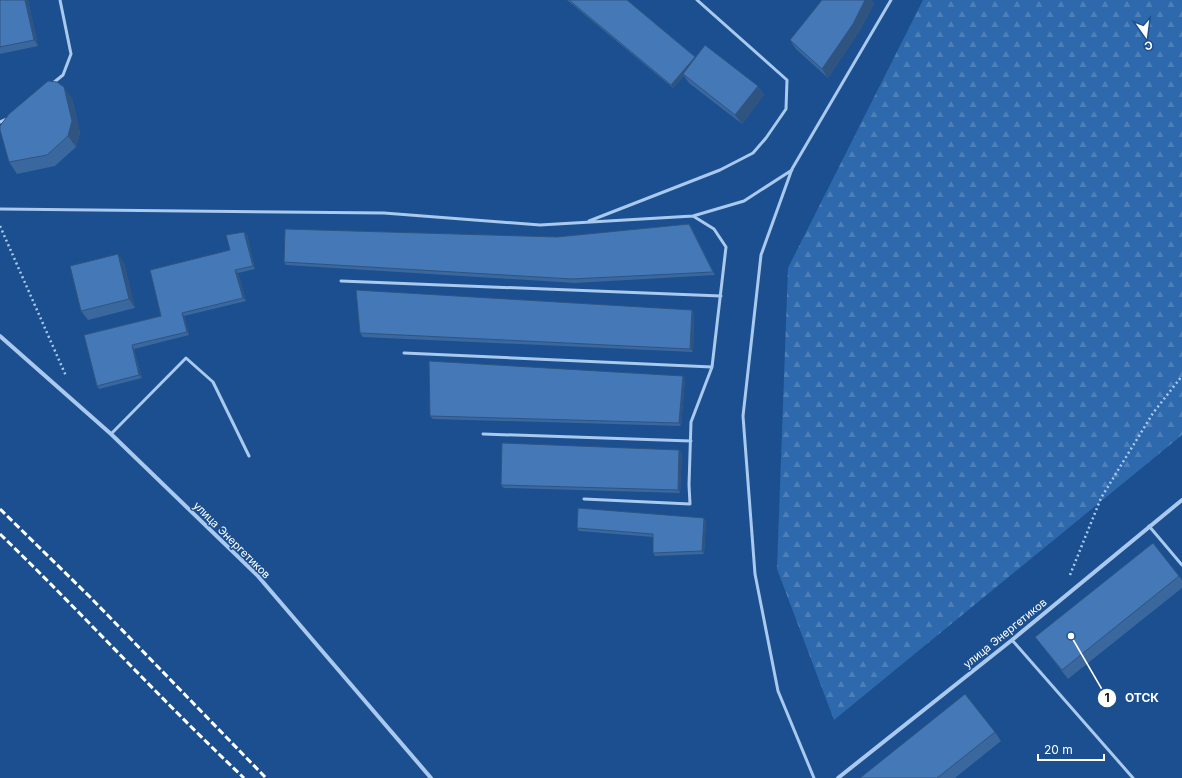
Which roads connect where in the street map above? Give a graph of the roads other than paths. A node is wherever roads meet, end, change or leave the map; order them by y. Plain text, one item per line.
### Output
1 (60, 0) edge
2 (697, 0) edge
3 (891, 0) edge
4 (52, 85) edge
5 (10, 118) edge
6 (0, 122) edge
7 (792, 169) junction
8 (0, 209) edge
9 (693, 216) junction
10 (585, 222) junction
11 (341, 282) dead end
12 (721, 296) junction
13 (0, 336) edge
14 (404, 353) dead end
15 (712, 367) junction
16 (110, 434) junction
17 (483, 434) dead end
18 (691, 441) junction
19 (249, 456) dead end
20 (584, 499) dead end
21 (1182, 500) edge
22 (1150, 526) junction
23 (1182, 565) edge
24 (1012, 640) junction
25 (431, 778) edge
26 (814, 778) edge
27 (838, 778) edge
28 (1132, 778) edge

1 - 4 lane
2 - 10 lane
3 - 7 lane
5 - 6 lane
7 - 9 lane
7 - 26 lane
8 - 10 lane
9 - 10 lane
9 - 12 lane
11 - 12 lane
12 - 15 lane
13 - 16 street, улица Энергетиков
14 - 15 lane
15 - 18 lane
16 - 19 lane
16 - 25 street, улица Энергетиков
17 - 18 lane
18 - 20 lane
21 - 22 street, улица Энергетиков
22 - 23 lane
22 - 24 street, улица Энергетиков
24 - 27 street, улица Энергетиков
24 - 28 lane

